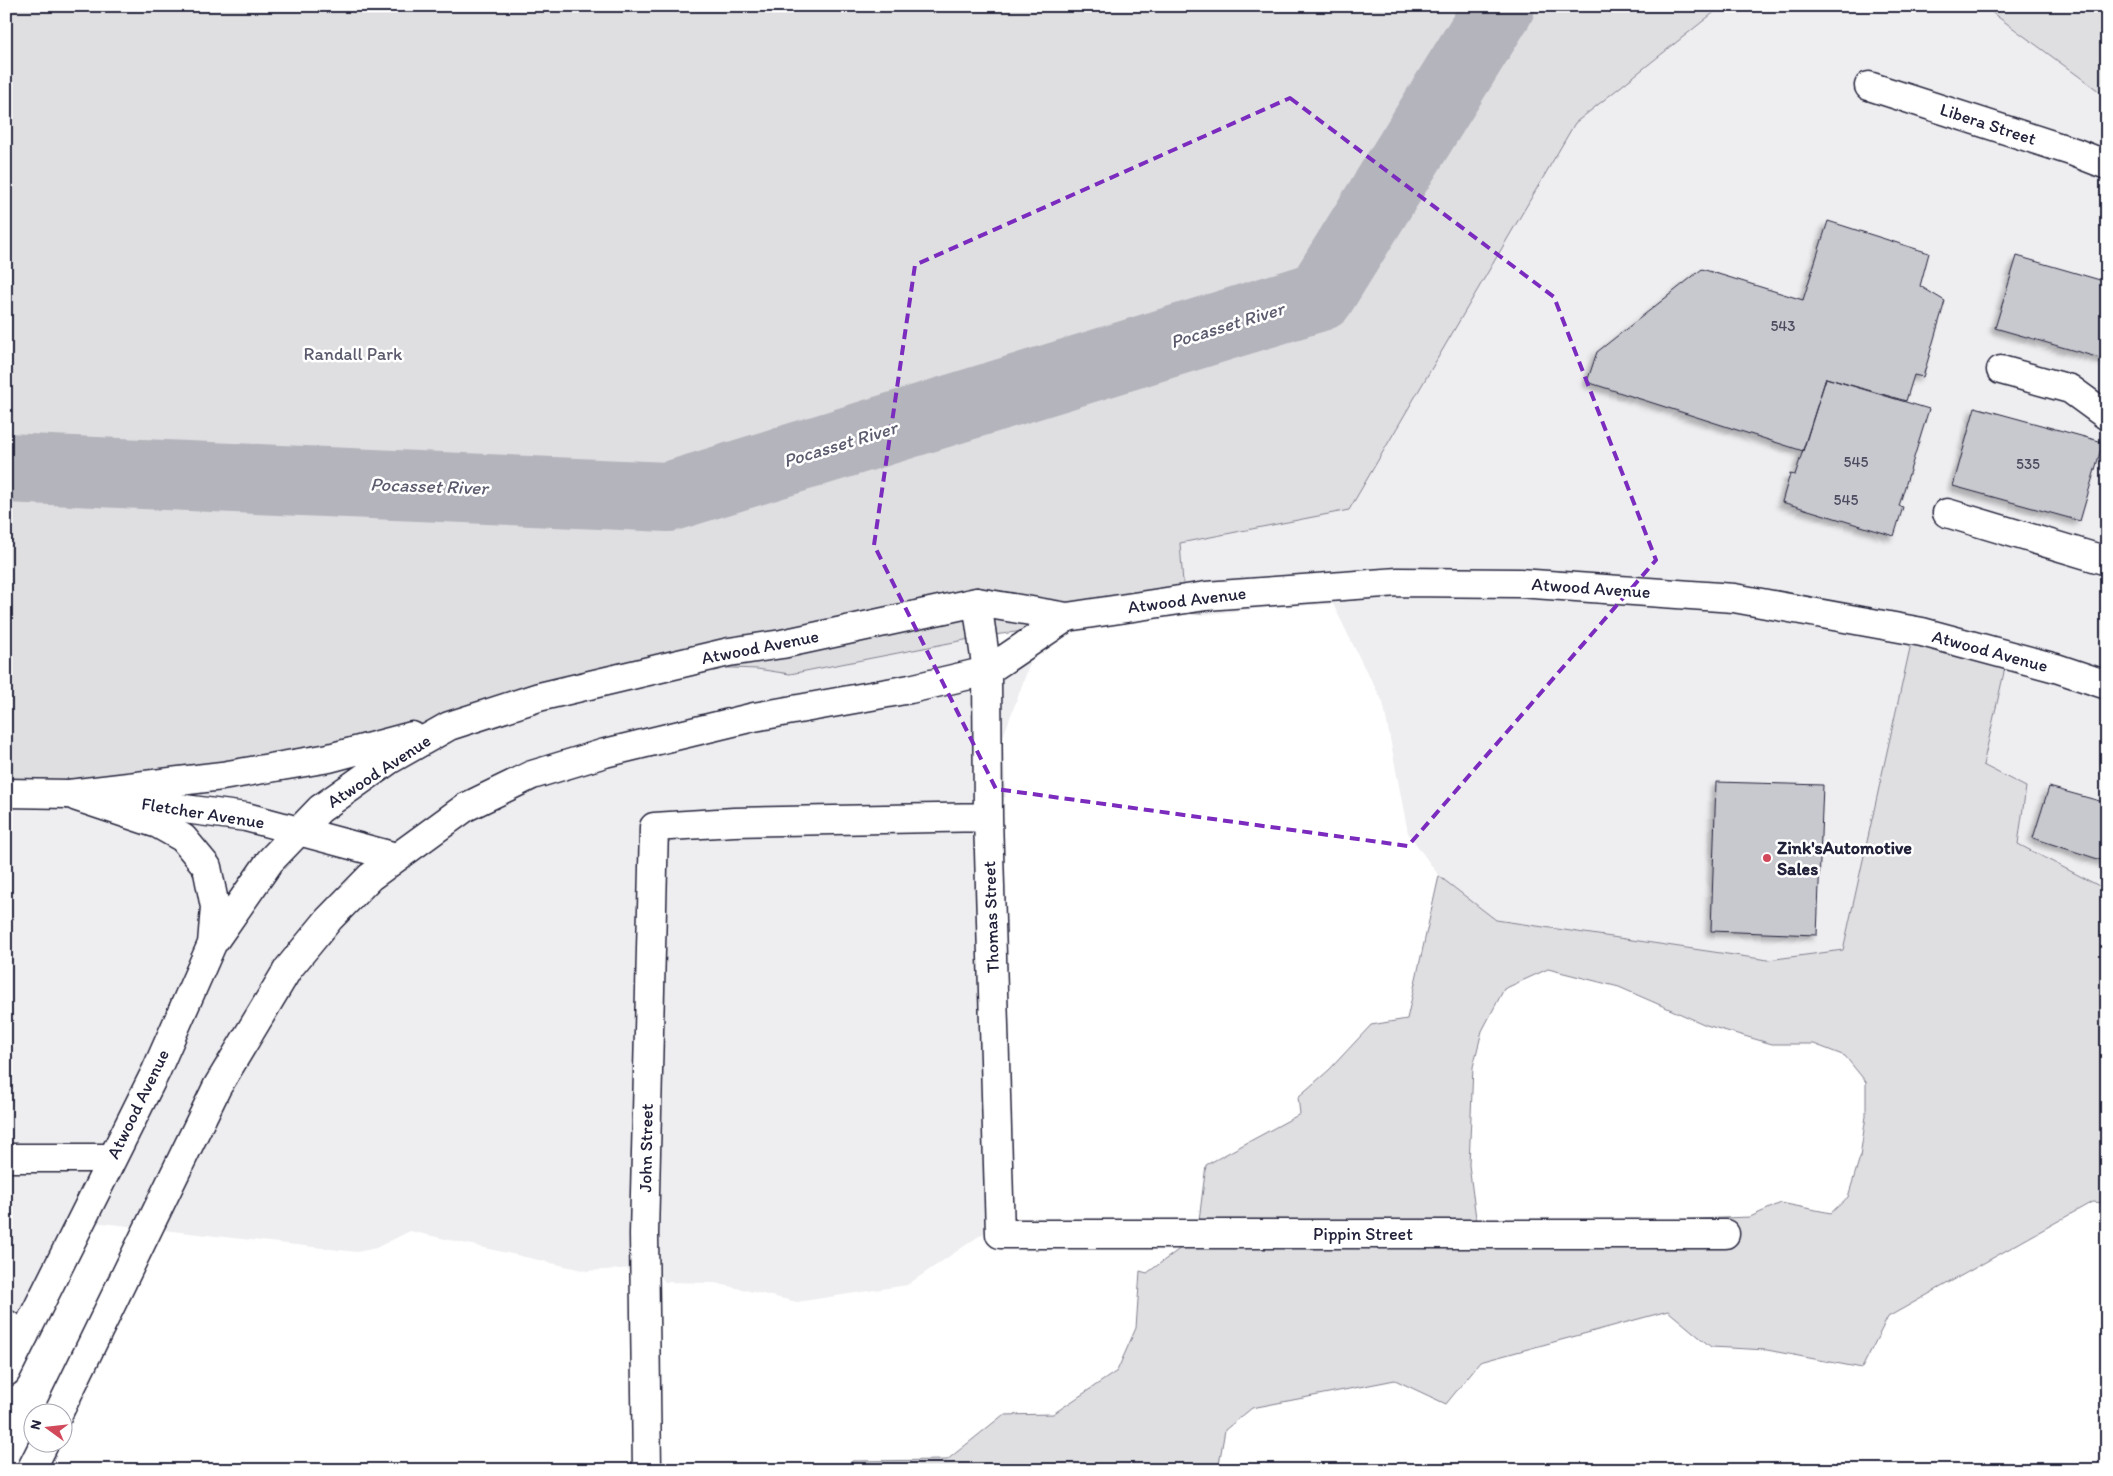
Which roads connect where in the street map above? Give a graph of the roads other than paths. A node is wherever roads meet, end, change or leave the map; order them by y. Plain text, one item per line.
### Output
1 (1869, 86) dead end
2 (2107, 165) edge
3 (2001, 370) dead end
4 (2107, 416) edge
5 (1947, 513) dead end
6 (2107, 561) edge
7 (977, 602) junction
8 (1067, 617) junction
9 (987, 671) junction
10 (2107, 684) edge
11 (449, 726) junction
12 (6, 793) edge
13 (69, 794) junction
14 (988, 817) junction
15 (299, 831) junction
16 (396, 857) junction
17 (212, 944) junction
18 (6, 1158) edge
19 (112, 1158) junction
20 (1000, 1234) joint
21 (1725, 1234) dead end
22 (15, 1330) edge
23 (6, 1372) edge
24 (63, 1404) edge
25 (39, 1454) edge
26 (31, 1470) edge
27 (647, 1470) edge

1 - 2 main road, Libera Street
3 - 4 main road
5 - 6 main road
7 - 8 main road, Atwood Avenue
7 - 9 main road, Thomas Street
7 - 11 main road, Atwood Avenue
8 - 9 main road, Atwood Avenue
8 - 10 main road, Atwood Avenue
9 - 14 main road, Thomas Street
9 - 16 main road, Atwood Avenue
11 - 13 main road
11 - 15 main road, Atwood Avenue
12 - 13 main road, Fletcher Avenue
13 - 15 main road, Fletcher Avenue
13 - 17 main road
14 - 20 main road, Thomas Street
14 - 27 main road, John Street
15 - 16 main road, Fletcher Avenue
15 - 17 main road, Atwood Avenue
16 - 24 main road, Atwood Avenue
17 - 19 main road, Atwood Avenue
18 - 19 main road
19 - 22 main road, Atwood Avenue
20 - 21 main road, Pippin Street
22 - 23 main road, Atwood Avenue
25 - 26 main road

